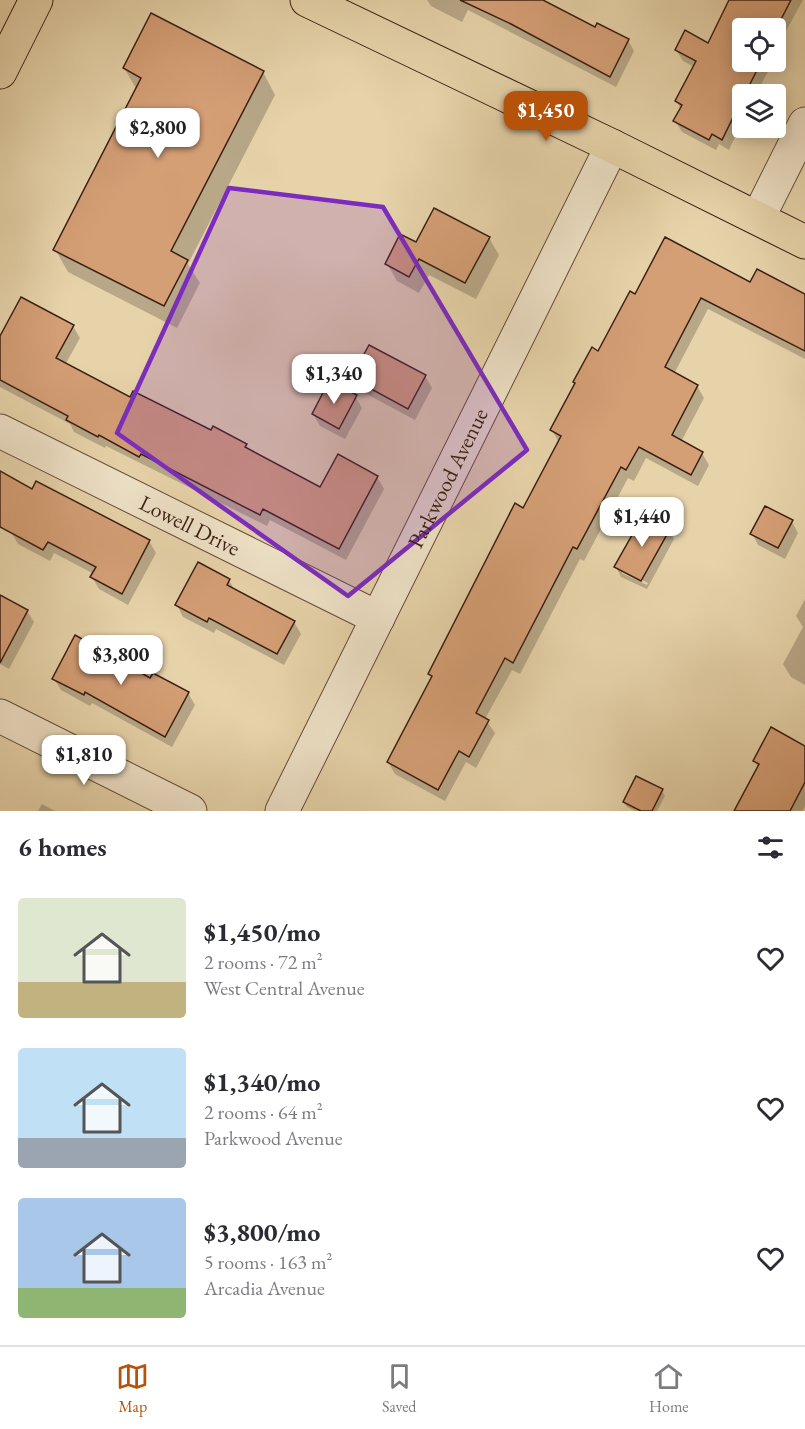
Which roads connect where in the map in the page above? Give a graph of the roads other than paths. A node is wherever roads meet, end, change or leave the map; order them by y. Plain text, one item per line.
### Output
1 (36, 0) edge
2 (308, 0) edge
3 (0, 72) edge
4 (805, 124) edge
5 (612, 146) junction
6 (758, 218) junction
7 (805, 242) edge
8 (0, 432) edge
9 (378, 618) junction
10 (0, 716) edge
11 (190, 811) edge
12 (282, 811) edge

1 - 3 main road
2 - 5 main road
4 - 6 street
5 - 6 main road
5 - 9 street, Parkwood Avenue
6 - 7 main road
8 - 9 street, Lowell Drive
9 - 12 street, Parkwood Avenue
10 - 11 street

